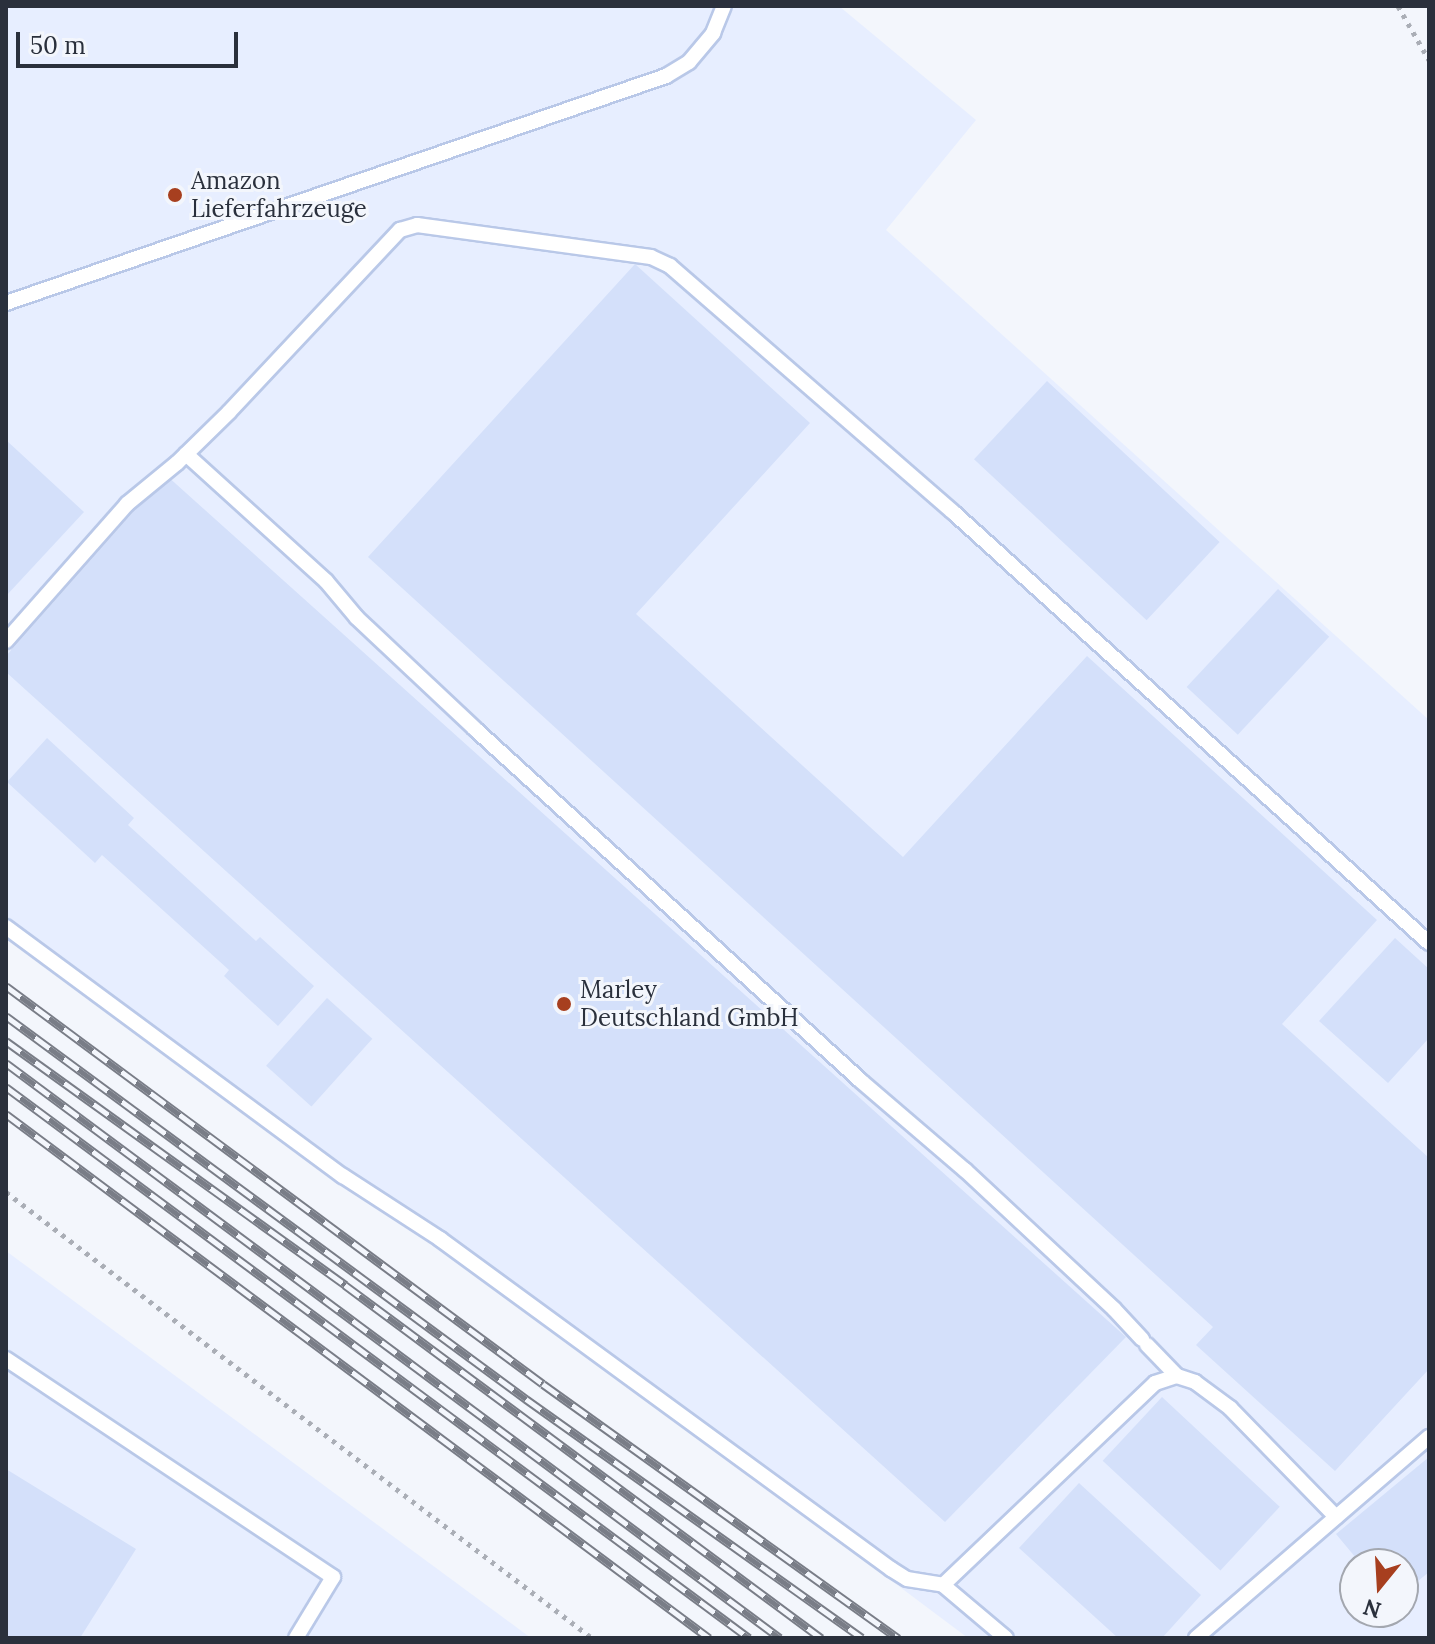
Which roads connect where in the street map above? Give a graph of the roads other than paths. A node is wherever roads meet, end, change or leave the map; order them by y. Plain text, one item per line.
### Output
1 (724, 6) edge
2 (6, 303) edge
3 (186, 454) junction
4 (6, 641) edge
5 (6, 927) edge
6 (1429, 943) edge
7 (6, 1359) edge
8 (1177, 1376) junction
9 (1429, 1437) edge
10 (1336, 1517) junction
11 (943, 1585) junction
12 (296, 1638) edge
13 (1006, 1638) edge
14 (1196, 1638) edge

1 - 2 lane
3 - 4 lane
3 - 6 lane
3 - 8 lane
5 - 11 lane
7 - 12 lane
8 - 10 lane
8 - 11 lane
9 - 10 lane
10 - 14 lane
11 - 13 lane

